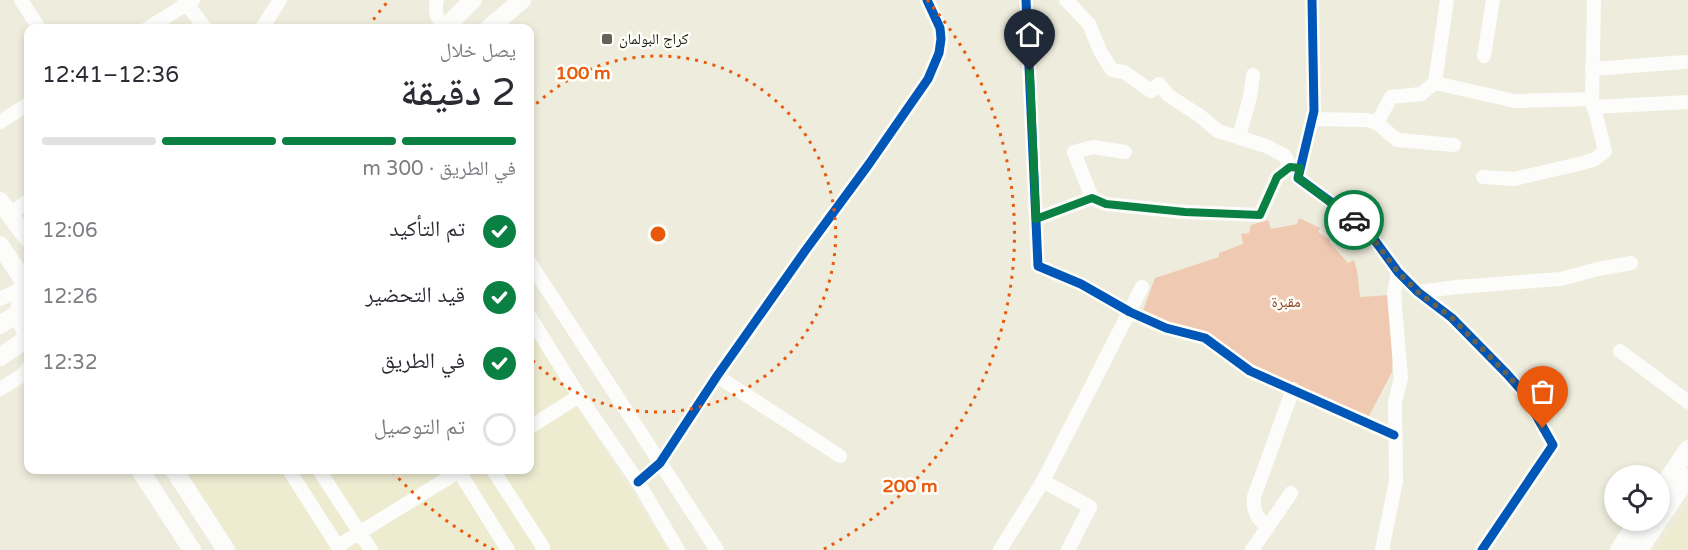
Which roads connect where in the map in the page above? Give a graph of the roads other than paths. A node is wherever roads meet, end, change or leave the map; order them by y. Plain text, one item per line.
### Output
1 (21, 0) edge
2 (280, 0) edge
3 (437, 0) edge
4 (473, 0) edge
5 (522, 0) edge
6 (927, 0) edge
7 (1026, 0) edge
8 (1066, 0) edge
9 (1312, 0) edge
10 (1447, 0) edge
11 (1493, 0) edge
12 (1594, 0) edge
13 (188, 1) edge
14 (36, 24) edge
15 (154, 24) edge
16 (202, 24) edge
17 (265, 24) edge
18 (442, 24) edge
19 (449, 24) edge
20 (494, 24) edge
21 (1484, 56) dead end
22 (1685, 62) dead end
23 (1592, 69) junction
24 (1253, 75) dead end
25 (1435, 83) junction
26 (1688, 102) edge
27 (1593, 103) junction
28 (24, 107) edge
29 (1312, 119) junction
30 (0, 122) edge
31 (1377, 123) junction
32 (1239, 137) junction
33 (1454, 145) dead end
34 (1125, 152) dead end
35 (1295, 168) junction
36 (1483, 177) dead end
37 (1092, 198) junction
38 (24, 202) edge
39 (4, 208) edge
40 (1036, 219) junction
41 (24, 234) edge
42 (0, 245) edge
43 (1631, 263) dead end
44 (534, 269) edge
45 (1398, 272) junction
46 (24, 280) edge
47 (1142, 287) dead end
48 (24, 288) edge
49 (24, 292) edge
50 (1418, 292) junction
51 (0, 298) edge
52 (1130, 312) junction
53 (19, 313) junction
54 (534, 323) edge
55 (0, 325) edge
56 (24, 328) edge
57 (24, 339) edge
58 (1620, 351) dead end
59 (0, 357) edge
60 (24, 373) edge
61 (717, 376) junction
62 (1293, 389) junction
63 (0, 390) edge
64 (579, 396) junction
65 (1688, 402) edge
66 (534, 424) edge
67 (1394, 435) junction
68 (1688, 449) edge
69 (840, 456) dead end
70 (660, 463) junction
71 (143, 474) edge
72 (177, 474) edge
73 (292, 474) edge
74 (322, 474) edge
75 (453, 474) edge
76 (461, 474) edge
77 (496, 474) edge
78 (1670, 476) edge
79 (1688, 477) edge
80 (1043, 481) junction
81 (638, 482) junction
82 (1291, 493) dead end
83 (1670, 504) edge
84 (1267, 528) junction
85 (1632, 531) edge
86 (1652, 531) edge
87 (360, 532) junction
88 (339, 548) edge
89 (192, 550) edge
90 (226, 550) edge
91 (371, 550) edge
92 (508, 550) edge
93 (543, 550) edge
94 (678, 550) edge
95 (717, 550) edge
96 (1000, 550) edge
97 (1068, 550) edge
98 (1252, 550) edge
99 (1382, 550) edge
100 (1482, 550) edge
101 (1619, 550) edge
102 (1639, 550) edge

1 - 14 street
2 - 17 street
3 - 18 street
4 - 19 main road
5 - 20 main road
6 - 61 street
7 - 40 street
8 - 32 street
9 - 29 street
10 - 25 street
11 - 21 street
12 - 23 street
13 - 15 street
13 - 16 street
22 - 23 street
23 - 27 street
24 - 32 street
25 - 27 street
25 - 31 street
26 - 27 street
27 - 36 street
28 - 30 street
29 - 31 street
29 - 35 street
31 - 33 street
32 - 35 street
34 - 37 street
35 - 37 street
35 - 45 street
37 - 40 street
38 - 39 street
39 - 41 main road
40 - 52 street
42 - 46 main road
43 - 50 street
44 - 70 street
45 - 50 street
45 - 67 street
47 - 52 street
48 - 51 street
49 - 53 main road
50 - 100 street
52 - 62 street
52 - 80 street
53 - 55 main road
53 - 56 main road
54 - 64 street
57 - 59 main road
58 - 65 street
60 - 63 street
61 - 69 street
61 - 70 street
62 - 67 street
62 - 84 street
64 - 66 street
64 - 81 street
67 - 99 street
68 - 78 main road
70 - 81 street
70 - 95 street
71 - 89 main road
72 - 90 main road
73 - 88 street
74 - 87 street
75 - 87 street
76 - 92 street
77 - 93 street
79 - 83 main road
80 - 96 street
80 - 97 street
81 - 94 street
82 - 84 street
84 - 98 street
85 - 101 main road
86 - 102 main road
87 - 88 street
87 - 91 street

